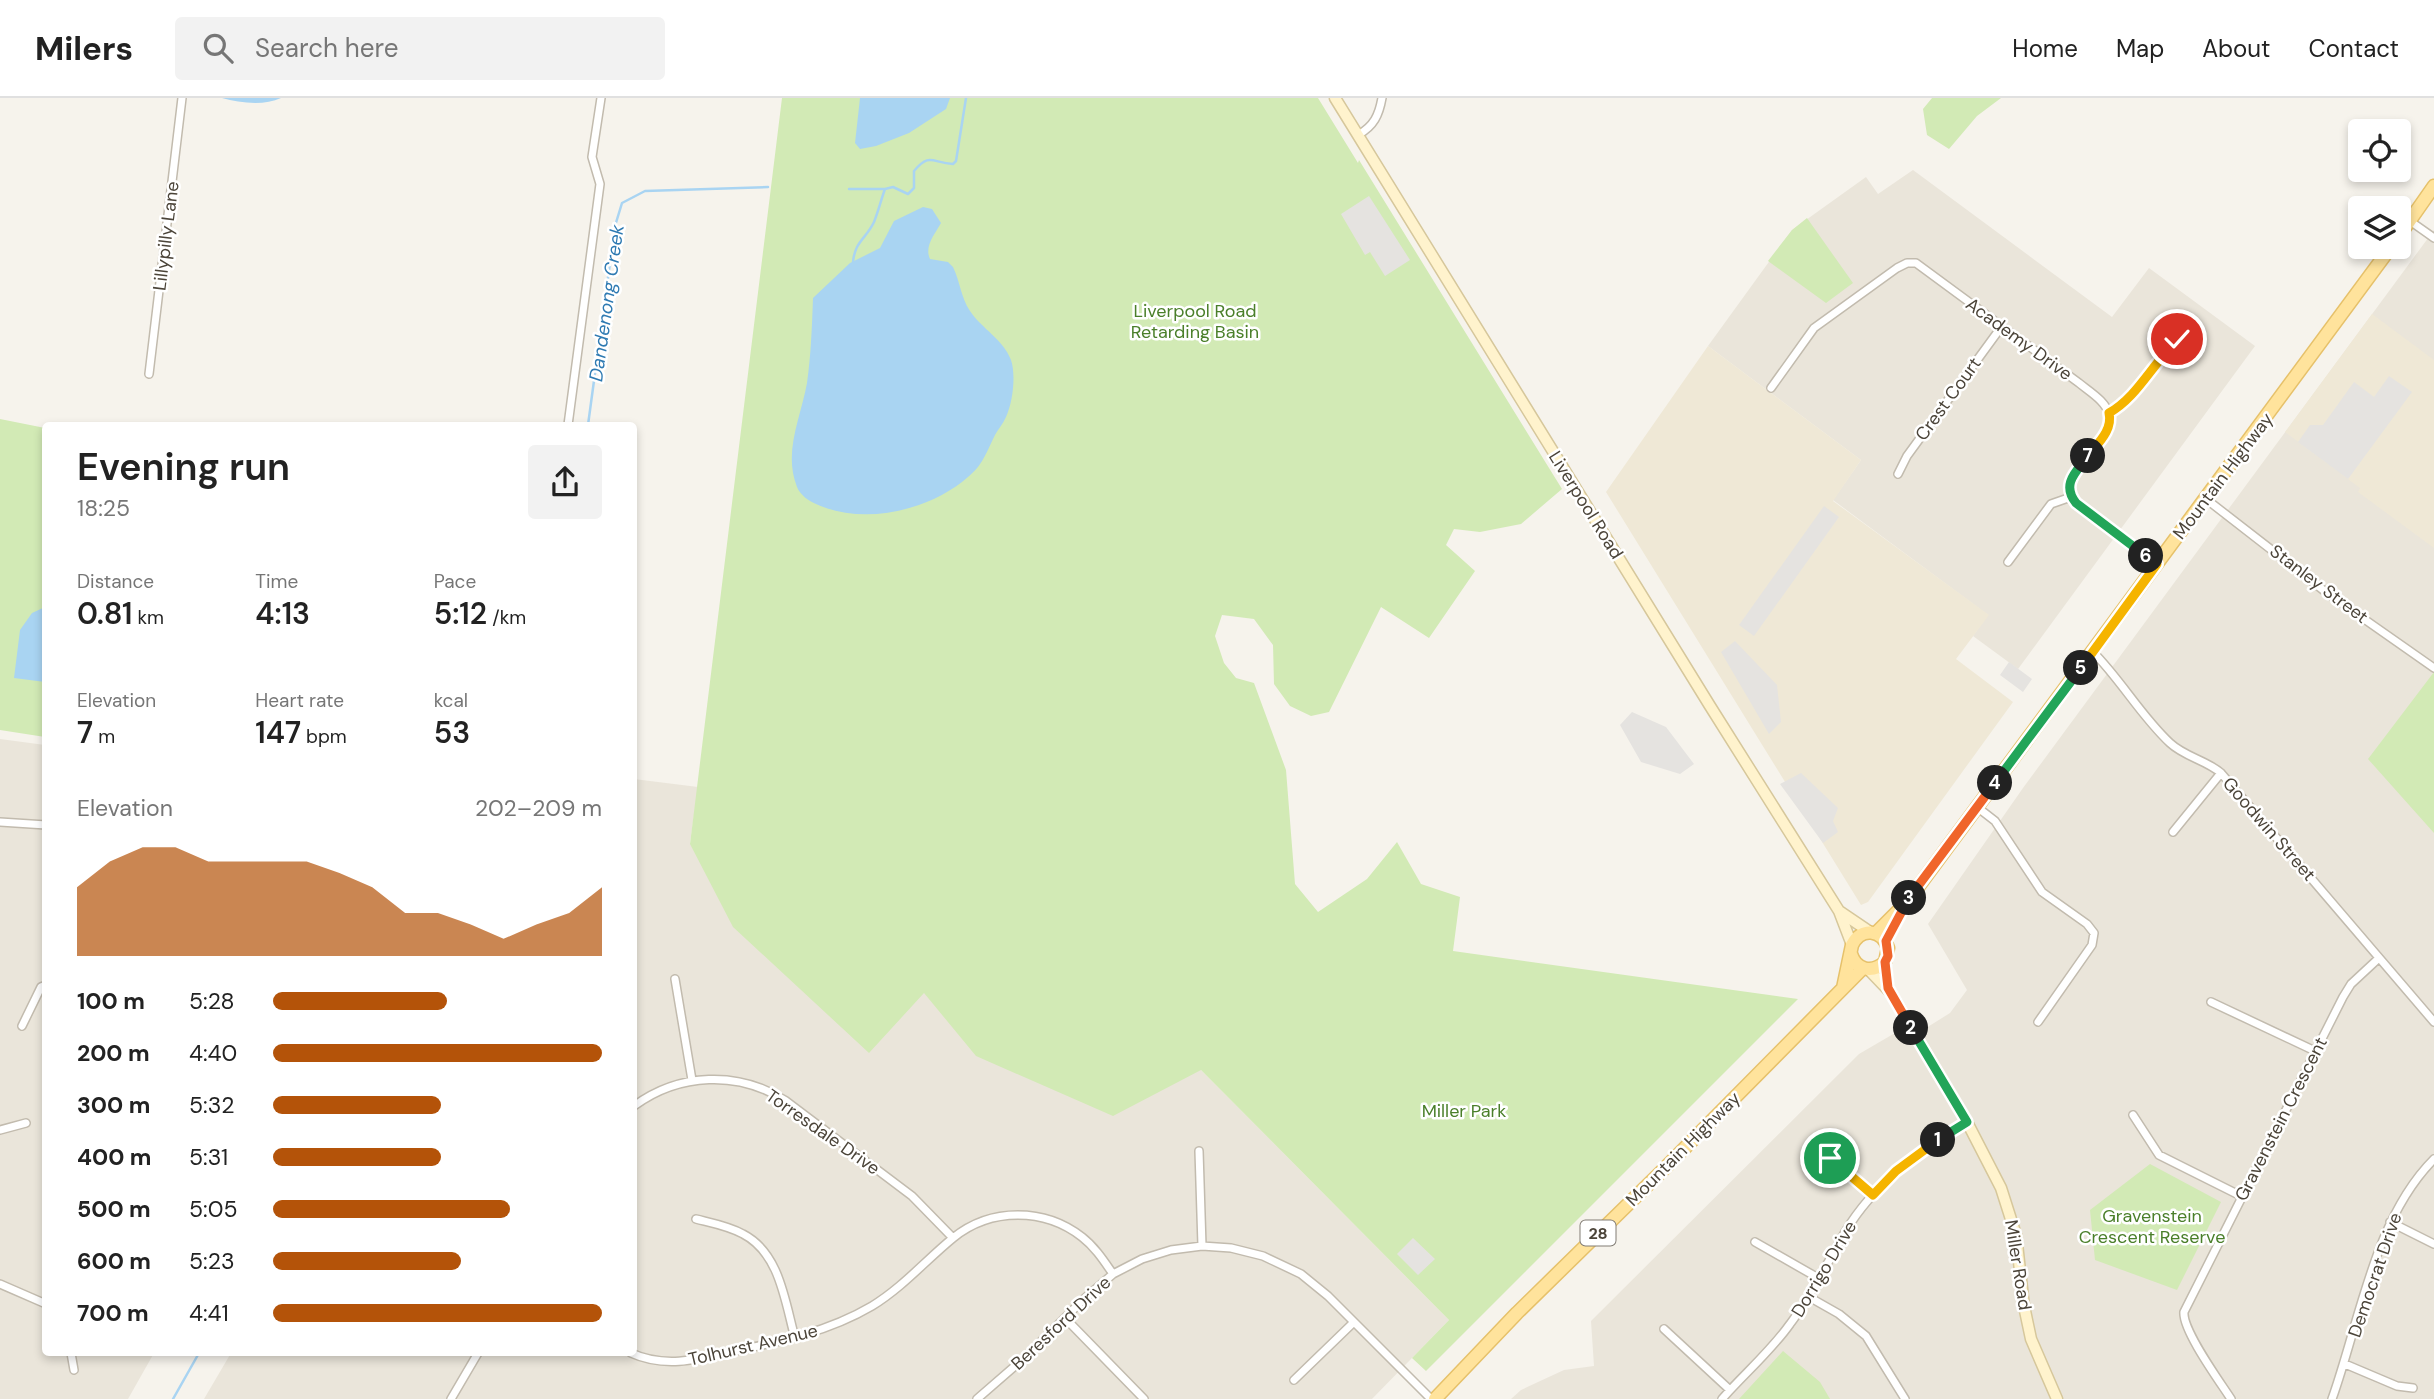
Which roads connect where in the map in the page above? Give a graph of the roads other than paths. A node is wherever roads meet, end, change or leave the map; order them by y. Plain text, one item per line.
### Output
1 (182, 98) edge
2 (601, 98) edge
3 (1335, 98) edge
4 (1382, 98) edge
5 (1358, 135) junction
6 (2434, 186) edge
7 (2411, 220) edge
8 (2411, 222) edge
9 (2434, 237) edge
10 (2382, 259) edge
11 (2002, 326) junction
12 (2163, 356) dead end
13 (149, 374) dead end
14 (1771, 388) dead end
15 (2109, 413) junction
16 (568, 422) edge
17 (1898, 474) dead end
18 (2071, 496) junction
19 (2206, 499) junction
20 (2008, 562) dead end
21 (2157, 564) junction
22 (2093, 652) junction
23 (2434, 668) edge
24 (2221, 773) junction
25 (1977, 807) junction
26 (0, 822) edge
27 (42, 825) edge
28 (2173, 832) dead end
29 (1839, 911) junction
30 (1877, 935) junction
31 (1851, 949) junction
32 (2379, 958) junction
33 (1885, 962) junction
34 (1866, 969) junction
35 (675, 979) dead end
36 (42, 987) edge
37 (1843, 988) junction
38 (1888, 988) junction
39 (2211, 1002) dead end
40 (2038, 1022) dead end
41 (2434, 1022) edge
42 (22, 1026) dead end
43 (2315, 1051) junction
44 (692, 1080) junction
45 (637, 1104) edge
46 (2133, 1115) dead end
47 (1967, 1122) junction
48 (26, 1124) dead end
49 (0, 1130) edge
50 (1199, 1151) dead end
51 (1830, 1158) dead end
52 (2434, 1159) edge
53 (1873, 1195) junction
54 (2241, 1196) junction
55 (696, 1219) dead end
56 (2390, 1222) junction
57 (953, 1238) junction
58 (1755, 1242) dead end
59 (2434, 1244) edge
60 (1202, 1246) junction
61 (1113, 1274) junction
62 (1820, 1279) junction
63 (0, 1284) edge
64 (1809, 1297) junction
65 (42, 1302) edge
66 (1065, 1318) junction
67 (1354, 1322) junction
68 (1664, 1329) dead end
69 (794, 1338) junction
70 (637, 1355) edge
71 (72, 1356) edge
72 (476, 1356) edge
73 (2344, 1364) junction
74 (74, 1370) dead end
75 (1294, 1380) dead end
76 (2413, 1388) dead end
77 (1730, 1390) junction
78 (451, 1399) edge
79 (976, 1399) edge
80 (1144, 1399) edge
81 (1433, 1399) edge
82 (1722, 1399) edge
83 (1905, 1399) edge
84 (2057, 1399) edge
85 (2231, 1399) edge
86 (2332, 1399) edge

1 - 13 street, Lillypilly Lane
2 - 16 street
3 - 5 main road, Liverpool Road
4 - 5 street
5 - 29 main road, Liverpool Road
6 - 7 main road
8 - 9 street
10 - 19 main road, Mountain Highway
11 - 14 street, Academy Drive
11 - 15 street, Academy Drive
11 - 17 street, Crest Court
12 - 15 street
15 - 18 street
18 - 20 street
18 - 21 street
19 - 21 main road, Mountain Highway
19 - 23 street, Stanley Street
21 - 22 main road, Mountain Highway
22 - 24 street, Goodwin Street
22 - 25 main road, Mountain Highway
24 - 28 street
24 - 32 street, Goodwin Street
25 - 30 main road, Mountain Highway
25 - 40 street
26 - 27 street
29 - 30 main road, Liverpool Road
29 - 31 main road, Liverpool Road
30 - 31 main road
30 - 33 main road
31 - 34 main road
31 - 37 main road
32 - 41 street, Goodwin Street
32 - 43 street, Gravenstein Crescent
33 - 34 main road, 28
33 - 38 main road, Miller Road
34 - 37 main road, Mountain Highway / 28
34 - 38 main road, Miller Road
35 - 44 street
36 - 42 street
37 - 81 main road, Mountain Highway / 28
38 - 47 main road, Miller Road
39 - 43 street
43 - 54 street, Gravenstein Crescent
44 - 45 street, Torresdale Drive
44 - 57 street, Torresdale Drive
46 - 54 street
47 - 53 street, Dorrigo Drive
47 - 84 main road, Miller Road
48 - 49 street
50 - 60 street
51 - 53 street
52 - 56 street, Democrat Drive
53 - 62 street, Dorrigo Drive
54 - 85 street, Gravenstein Crescent
55 - 69 street
56 - 59 street
56 - 73 street, Democrat Drive
57 - 61 street, Tolhurst Avenue
57 - 69 street, Tolhurst Avenue
58 - 62 street
60 - 61 street, Beresford Drive
60 - 67 street, Beresford Drive
61 - 66 street, Beresford Drive
62 - 64 street, Dorrigo Drive
63 - 65 street
64 - 77 street, Dorrigo Drive
64 - 83 street
66 - 79 street, Beresford Drive
66 - 80 street
67 - 75 street
67 - 81 street, Beresford Drive
68 - 77 street
69 - 70 street, Tolhurst Avenue
71 - 74 street
72 - 78 street
73 - 76 street
73 - 86 street, Democrat Drive
77 - 82 street, Dorrigo Drive

